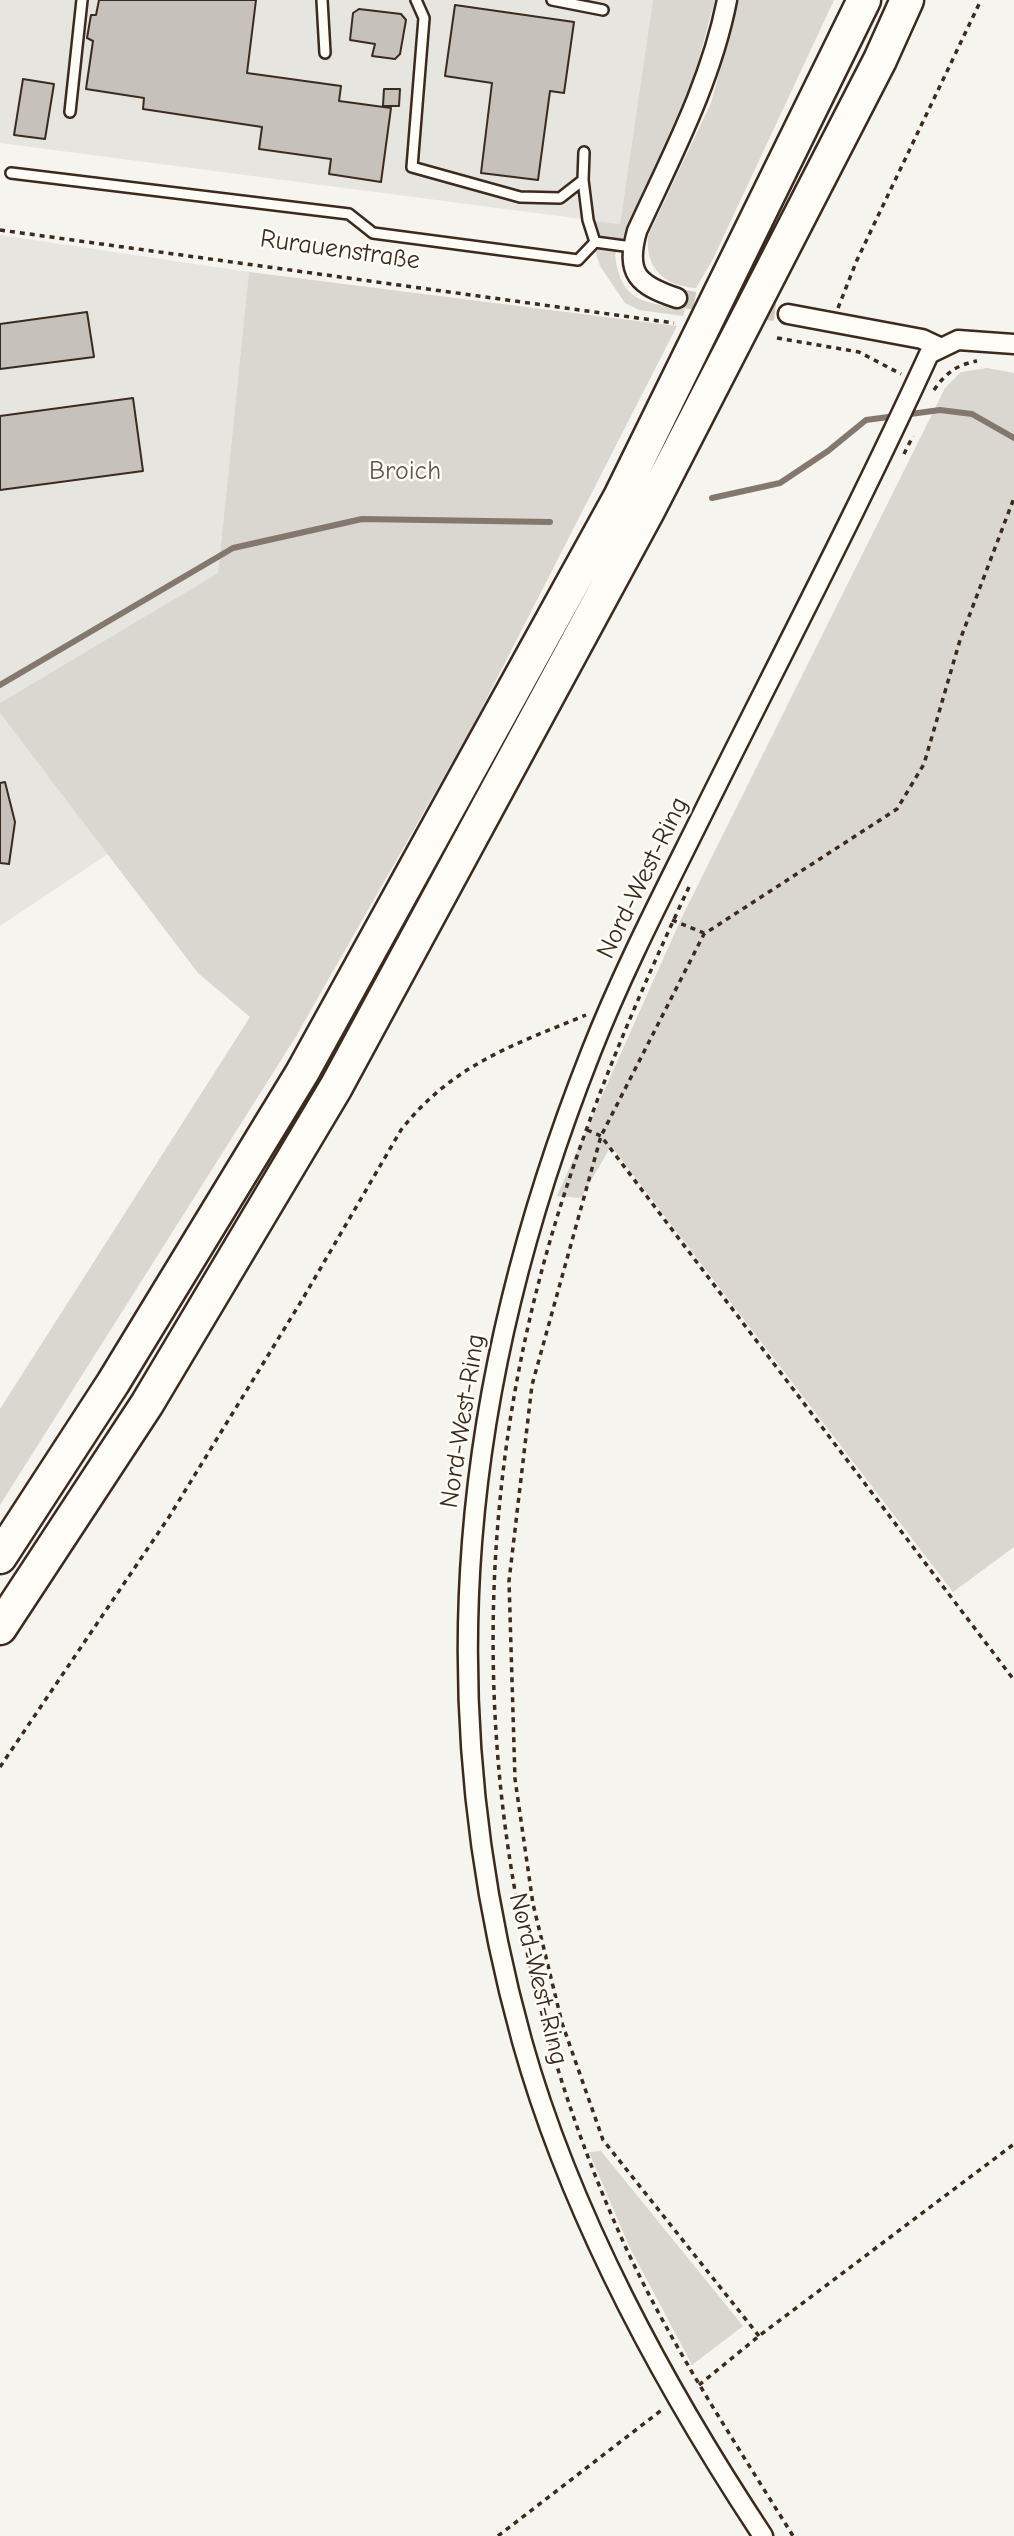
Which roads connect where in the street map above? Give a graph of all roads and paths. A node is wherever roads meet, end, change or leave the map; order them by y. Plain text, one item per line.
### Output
1 (82, 0) edge
2 (322, 0) edge
3 (416, 0) edge
4 (552, 0) edge
5 (727, 0) edge
6 (864, 0) edge
7 (907, 0) edge
8 (981, 0) edge
9 (603, 10) dead end
10 (325, 53) dead end
11 (70, 112) dead end
12 (584, 152) dead end
13 (11, 173) dead end
14 (583, 180) junction
15 (0, 230) edge
16 (595, 242) junction
17 (632, 247) junction
18 (677, 298) tunnel mouth
19 (788, 314) tunnel mouth
20 (674, 323) dead end
21 (832, 323) junction
22 (777, 338) dead end
23 (1014, 344) edge
24 (939, 347) junction
25 (981, 360) dead end
26 (916, 383) junction
27 (910, 443) dead end
28 (904, 454) dead end
29 (1014, 498) edge
30 (691, 883) dead end
31 (654, 913) junction
32 (673, 921) junction
33 (704, 934) junction
34 (612, 1002) junction
35 (565, 1122) junction
36 (586, 1130) junction
37 (601, 1136) junction
38 (0, 1557) edge
39 (0, 1628) edge
40 (1014, 1680) edge
41 (0, 1767) edge
42 (1014, 2144) edge
43 (759, 2336) junction
44 (699, 2385) junction
45 (678, 2398) junction
46 (498, 2536) edge
47 (763, 2536) edge
48 (793, 2536) edge

1 - 11 lane
2 - 10 lane
3 - 14 lane
4 - 9 lane
5 - 17 street
6 - 38 highway
7 - 39 highway
8 - 21 path
12 - 14 lane
13 - 16 lane
14 - 16 lane
15 - 20 path, Rurauenstraße
16 - 17 lane
17 - 18 street
19 - 21 street
21 - 24 street
22 - 26 path
23 - 24 street
24 - 26 street, Nord-West-Ring
25 - 26 path
26 - 31 street, Nord-West-Ring
27 - 28 path
29 - 33 path
30 - 32 path
31 - 32 path
31 - 34 street, Nord-West-Ring
32 - 33 path
32 - 36 path
33 - 37 path
34 - 35 street, Nord-West-Ring
34 - 41 path
35 - 36 path
35 - 45 street, Nord-West-Ring
36 - 37 path
36 - 44 path
37 - 40 path
37 - 43 path
42 - 43 path
43 - 44 path
44 - 45 path
44 - 48 path
45 - 46 path
45 - 47 street, Nord-West-Ring

